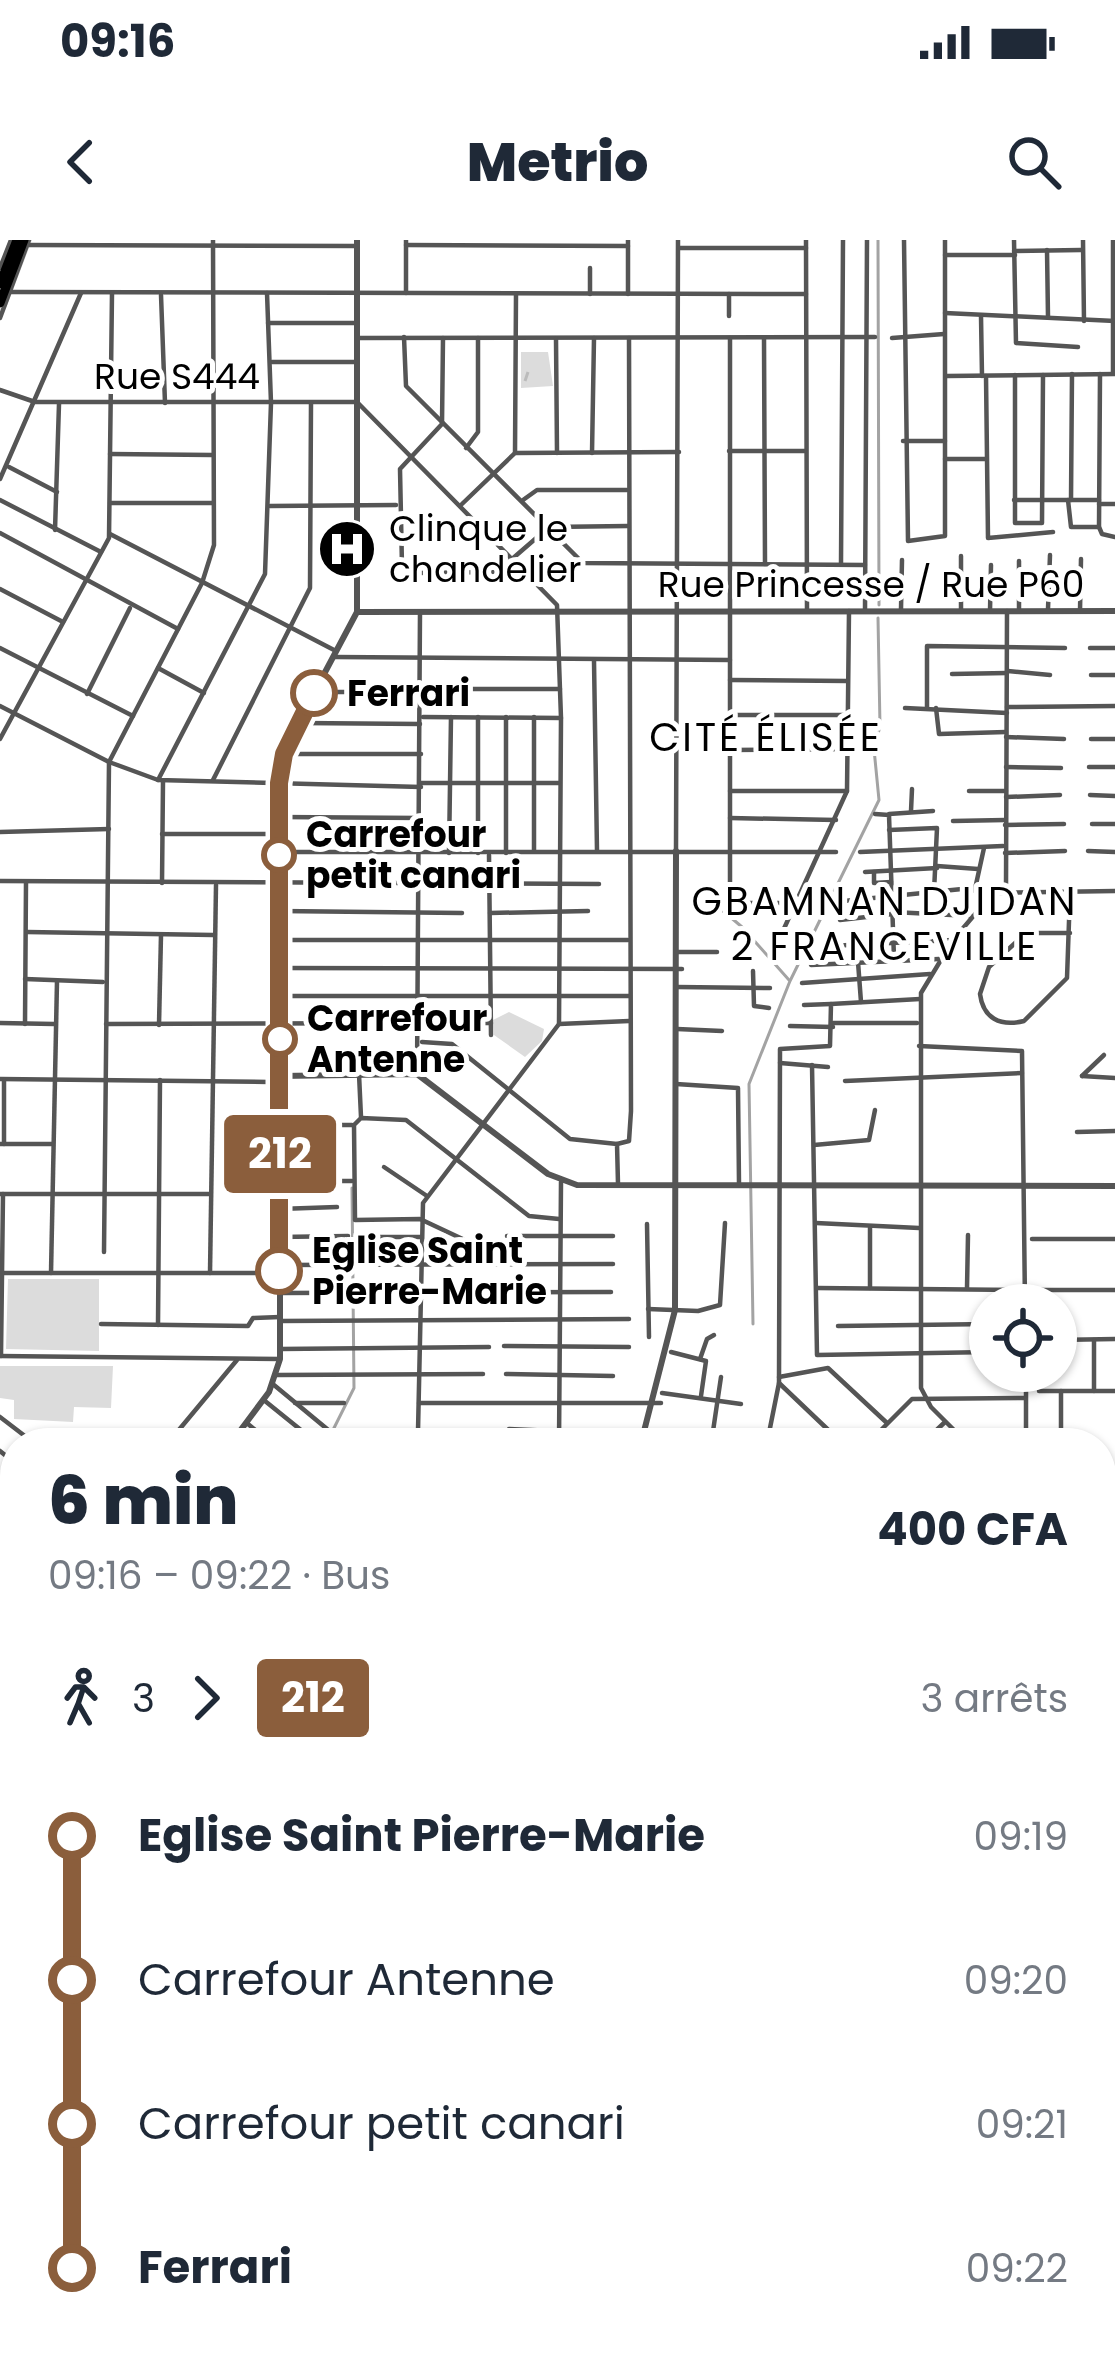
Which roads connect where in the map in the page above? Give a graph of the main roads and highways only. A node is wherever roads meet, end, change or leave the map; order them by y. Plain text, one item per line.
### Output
1 (19, 242) edge
2 (0, 284) edge
3 (0, 303) edge

1 - 2 main road
1 - 3 main road

